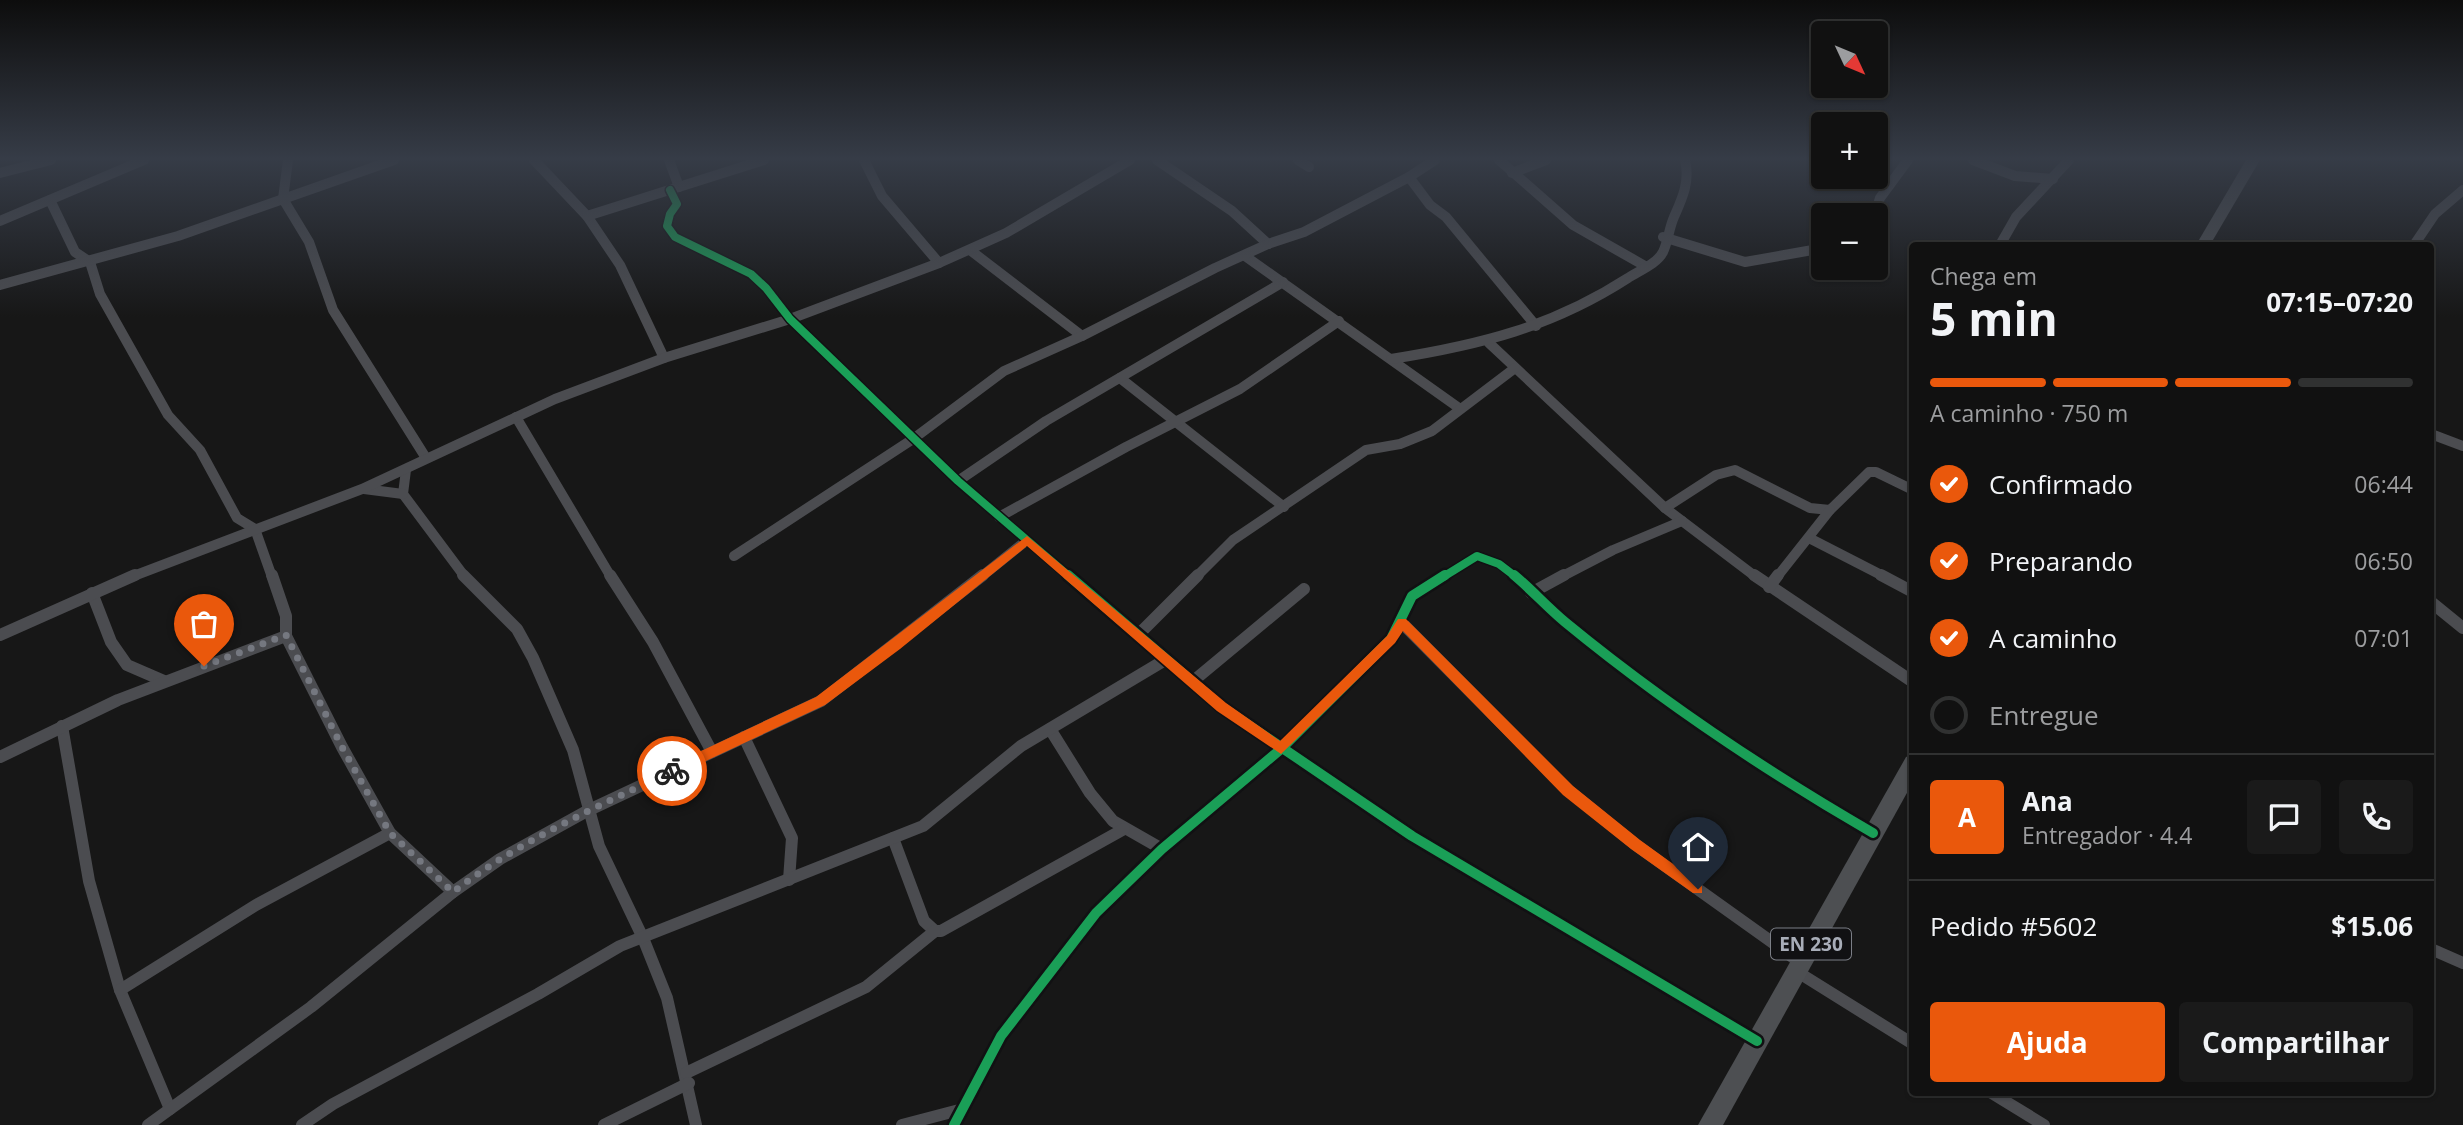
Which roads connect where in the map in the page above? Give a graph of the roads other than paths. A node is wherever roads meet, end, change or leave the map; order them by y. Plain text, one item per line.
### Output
1 (22, 212) edge
2 (54, 212) edge
3 (245, 212) edge
4 (291, 212) edge
5 (583, 212) edge
6 (597, 212) edge
7 (671, 212) edge
8 (896, 212) edge
9 (1041, 212) edge
10 (1234, 212) edge
11 (1341, 212) edge
12 (1440, 212) edge
13 (1558, 212) edge
14 (1676, 212) edge
15 (2021, 212) edge
16 (2222, 212) edge
17 (2437, 212) edge
18 (586, 216) junction
19 (0, 222) edge
20 (1663, 237) junction
21 (2001, 242) edge
22 (2205, 242) edge
23 (2416, 242) edge
24 (1268, 244) junction
25 (970, 250) junction
26 (1811, 250) edge
27 (1245, 256) junction
28 (90, 262) junction
29 (939, 263) junction
30 (1645, 266) junction
31 (1283, 282) junction
32 (0, 285) edge
33 (790, 319) junction
34 (1339, 321) junction
35 (1536, 326) junction
36 (1082, 336) junction
37 (1489, 343) junction
38 (664, 358) junction
39 (1391, 359) junction
40 (1515, 368) junction
41 (1120, 378) junction
42 (1459, 408) junction
43 (516, 417) junction
44 (1177, 421) junction
45 (2434, 435) edge
46 (913, 439) junction
47 (2463, 446) edge
48 (426, 458) junction
49 (406, 470) junction
50 (958, 481) junction
51 (362, 489) junction
52 (1909, 489) edge
53 (403, 494) junction
54 (1284, 507) junction
55 (1665, 508) junction
56 (1830, 510) junction
57 (999, 517) junction
58 (1682, 521) junction
59 (255, 529) junction
60 (1809, 538) junction
61 (1027, 540) junction
62 (734, 556) dead end
63 (1769, 587) junction
64 (1304, 589) dead end
65 (1909, 590) edge
66 (92, 593) junction
67 (1531, 593) junction
68 (2434, 604) edge
69 (1402, 623) junction
70 (2463, 628) edge
71 (1139, 634) junction
72 (0, 635) edge
73 (286, 635) junction
74 (1165, 660) junction
75 (1909, 679) edge
76 (164, 681) junction
77 (1192, 682) junction
78 (62, 726) junction
79 (1050, 729) junction
80 (744, 737) junction
81 (1281, 748) junction
82 (712, 752) junction
83 (0, 757) edge
84 (1909, 770) edge
85 (587, 811) junction
86 (1124, 829) junction
87 (390, 833) junction
88 (1874, 833) junction
89 (893, 838) junction
90 (1162, 849) junction
91 (789, 880) junction
92 (453, 892) junction
93 (935, 931) junction
94 (643, 937) junction
95 (2434, 950) edge
96 (2463, 963) edge
97 (1799, 967) junction
98 (120, 990) junction
99 (1757, 1041) junction
100 (1909, 1041) edge
101 (687, 1078) junction
102 (1997, 1096) edge
103 (962, 1108) junction
104 (170, 1109) junction
105 (148, 1125) edge
106 (302, 1125) edge
107 (604, 1125) edge
108 (696, 1125) edge
109 (902, 1125) edge
110 (954, 1125) edge
111 (1710, 1125) edge
112 (2044, 1125) edge

1 - 19 street
2 - 28 street
3 - 28 street
4 - 48 street
5 - 18 street
6 - 18 street
7 - 33 street
8 - 29 street
9 - 25 street
10 - 24 street
11 - 24 street
12 - 35 street
13 - 30 street
14 - 20 street
15 - 21 street
16 - 22 main road
17 - 23 street
18 - 38 street
20 - 26 street
20 - 30 street
24 - 27 street
25 - 29 street
25 - 36 street
27 - 31 street
27 - 36 street
28 - 32 street
28 - 59 street
29 - 33 street
30 - 35 street
31 - 34 street
31 - 41 street
33 - 38 street
33 - 46 street
34 - 39 street
34 - 44 street
35 - 37 street
36 - 46 street
37 - 39 street
37 - 40 street
38 - 43 street
39 - 42 street
40 - 42 street
40 - 55 street
41 - 44 street
41 - 50 street
42 - 54 street
43 - 48 street
43 - 82 street
44 - 54 street
44 - 57 street
45 - 47 street
46 - 50 street
46 - 62 street
48 - 49 street
49 - 51 street
49 - 53 street
50 - 57 street
51 - 53 street
51 - 59 street
52 - 56 street
53 - 85 street
54 - 71 street
55 - 56 street
55 - 58 street
56 - 60 street
57 - 61 street
58 - 63 street
58 - 67 street
59 - 66 street
59 - 73 street
60 - 63 street
60 - 65 street
61 - 71 street
61 - 80 street
63 - 75 street
64 - 77 street
66 - 72 street
66 - 76 street
67 - 69 street
67 - 88 street
68 - 70 street
69 - 81 street
69 - 97 street
71 - 74 street
73 - 76 street
73 - 87 street
74 - 77 street
74 - 79 street
76 - 78 street
77 - 81 street
78 - 83 street
78 - 98 street
79 - 86 street
79 - 89 street
80 - 82 street
80 - 91 street
81 - 90 street
81 - 99 street
82 - 85 street
84 - 88 main road, EN 230
85 - 92 street
85 - 94 street
86 - 90 street
86 - 93 street
87 - 92 street
87 - 98 street
88 - 97 main road, EN 230
89 - 91 street
89 - 93 street
90 - 103 street
91 - 94 street
92 - 104 street
93 - 101 street
94 - 101 street
94 - 106 street
95 - 96 street
97 - 99 main road, EN 230
97 - 100 street
98 - 104 street
99 - 111 main road, EN 230
101 - 107 street
101 - 108 street
102 - 112 street
103 - 109 street
103 - 110 street
104 - 105 street

